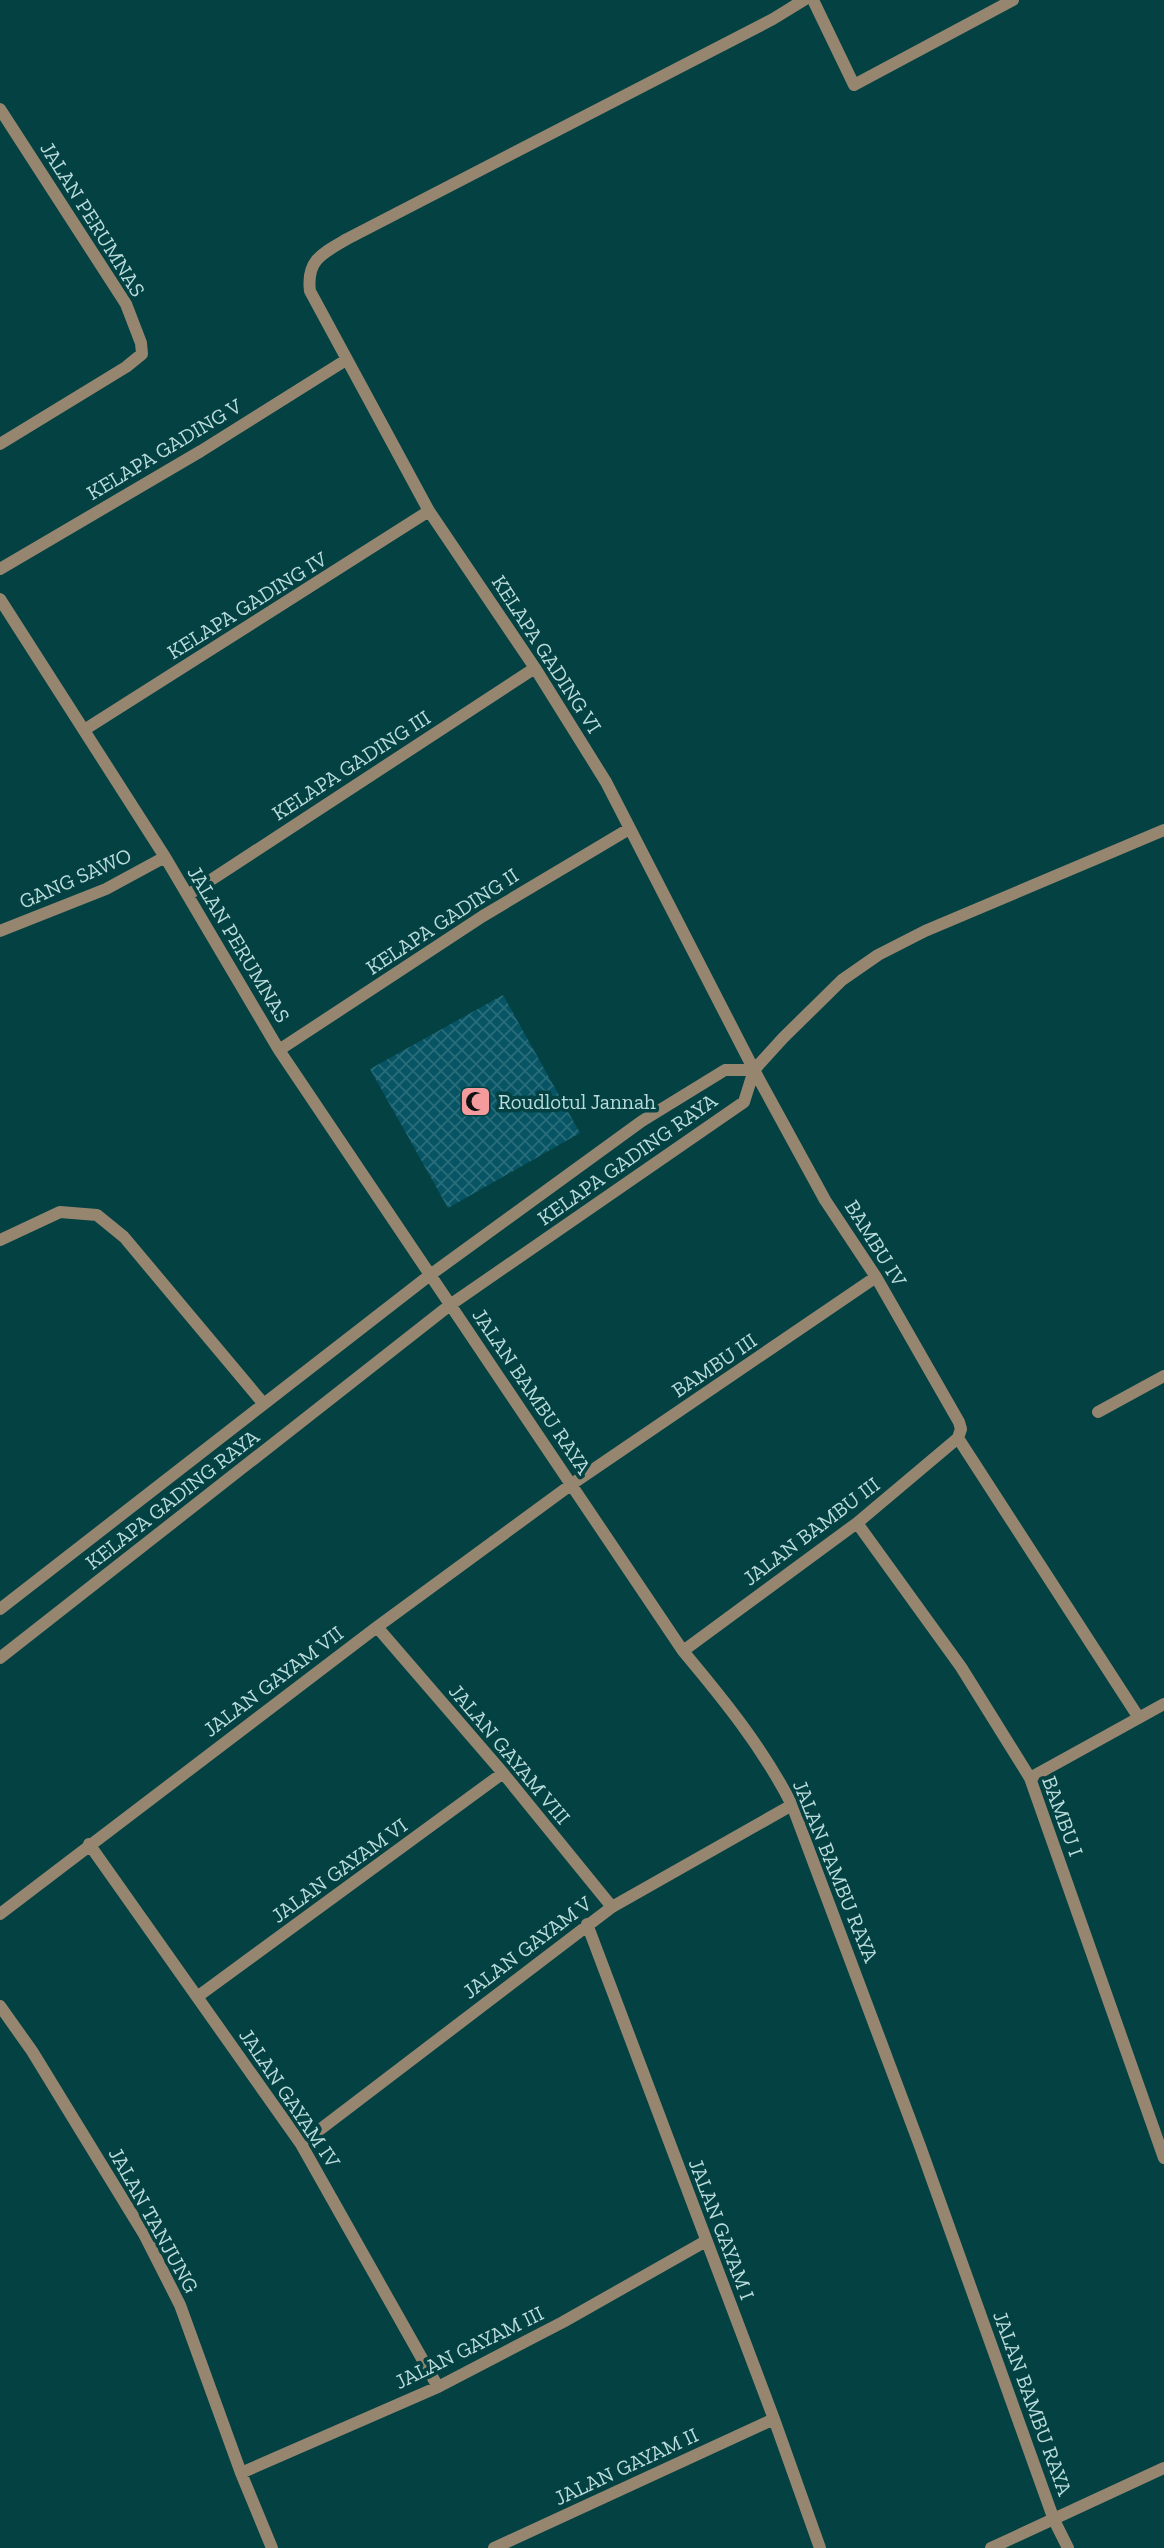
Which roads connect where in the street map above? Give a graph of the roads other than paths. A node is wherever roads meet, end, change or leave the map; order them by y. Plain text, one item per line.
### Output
1 (804, 0) edge
2 (813, 0) edge
3 (1013, 0) edge
4 (0, 109) edge
5 (346, 360) junction
6 (0, 444) edge
7 (429, 511) junction
8 (0, 569) edge
9 (0, 599) edge
10 (535, 667) junction
11 (84, 730) junction
12 (629, 829) junction
13 (1164, 830) edge
14 (165, 857) junction
15 (188, 895) junction
16 (0, 931) edge
17 (279, 1050) junction
18 (754, 1070) junction
19 (0, 1240) edge
20 (430, 1275) junction
21 (876, 1277) junction
22 (450, 1305) junction
23 (1164, 1376) edge
24 (264, 1403) junction
25 (1098, 1412) dead end
26 (958, 1438) junction
27 (572, 1485) junction
28 (857, 1523) junction
29 (0, 1609) edge
30 (377, 1627) junction
31 (683, 1651) junction
32 (0, 1657) edge
33 (1164, 1703) edge
34 (1139, 1718) junction
35 (503, 1773) junction
36 (1030, 1778) junction
37 (792, 1805) junction
38 (89, 1844) junction
39 (612, 1907) junction
40 (0, 1914) edge
41 (587, 1924) junction
42 (197, 1997) junction
43 (0, 2006) edge
44 (302, 2144) junction
45 (1164, 2158) edge
46 (706, 2241) junction
47 (438, 2386) junction
48 (774, 2419) junction
49 (1164, 2468) edge
50 (241, 2473) junction
51 (1054, 2520) junction
52 (272, 2548) edge
53 (494, 2548) edge
54 (820, 2548) edge
55 (991, 2548) edge
56 (1068, 2548) edge

1 - 5 street, KELAPA GADING VI
2 - 3 street
4 - 6 street, JALAN PERUMNAS
5 - 7 street, KELAPA GADING VI
5 - 8 street, KELAPA GADING V
7 - 10 street, KELAPA GADING VI
7 - 11 street, KELAPA GADING IV
9 - 11 street, JALAN PERUMNAS
10 - 12 street, KELAPA GADING VI
10 - 15 street, KELAPA GADING III
11 - 14 street, JALAN PERUMNAS
12 - 17 street, KELAPA GADING II
12 - 18 street, KELAPA GADING VI
13 - 18 street
14 - 15 street, JALAN PERUMNAS
14 - 16 street, GANG SAWO
15 - 17 street, JALAN PERUMNAS
17 - 20 street, JALAN PERUMNAS
18 - 20 street, KELAPA GADING RAYA
18 - 21 street, BAMBU IV
18 - 22 street, KELAPA GADING RAYA
19 - 24 street
20 - 22 street, JALAN PERUMNAS
20 - 24 street, KELAPA GADING RAYA
21 - 26 street, BAMBU IV
21 - 27 street, BAMBU III
22 - 27 street, JALAN BAMBU RAYA
22 - 32 street, KELAPA GADING RAYA
23 - 25 street
24 - 29 street, KELAPA GADING RAYA
26 - 28 street, JALAN BAMBU III
26 - 34 street, BAMBU IV
27 - 30 street, JALAN GAYAM VII
27 - 31 street, JALAN BAMBU RAYA
28 - 31 street, JALAN BAMBU III
28 - 36 street, BAMBU I
30 - 35 street, JALAN GAYAM VIII
30 - 38 street, JALAN GAYAM VII
31 - 37 street, JALAN BAMBU RAYA
33 - 34 street
34 - 36 street
35 - 39 street, JALAN GAYAM VIII
35 - 42 street, JALAN GAYAM VI
36 - 45 street, BAMBU I
37 - 39 street, JALAN GAYAM V
37 - 51 street, JALAN BAMBU RAYA
38 - 40 street, JALAN GAYAM VII
38 - 42 street, JALAN GAYAM IV
39 - 41 street, JALAN GAYAM V
41 - 44 street, JALAN GAYAM V
41 - 46 street, JALAN GAYAM I
42 - 44 street, JALAN GAYAM IV
43 - 50 street, JALAN TANJUNG
44 - 47 street, JALAN GAYAM IV
46 - 47 street, JALAN GAYAM III
46 - 48 street, JALAN GAYAM I
47 - 50 street, JALAN GAYAM III
48 - 53 street, JALAN GAYAM II
48 - 54 street, JALAN GAYAM I
49 - 51 street
50 - 52 street, JALAN TANJUNG
51 - 55 street
51 - 56 street, JALAN BAMBU RAYA

